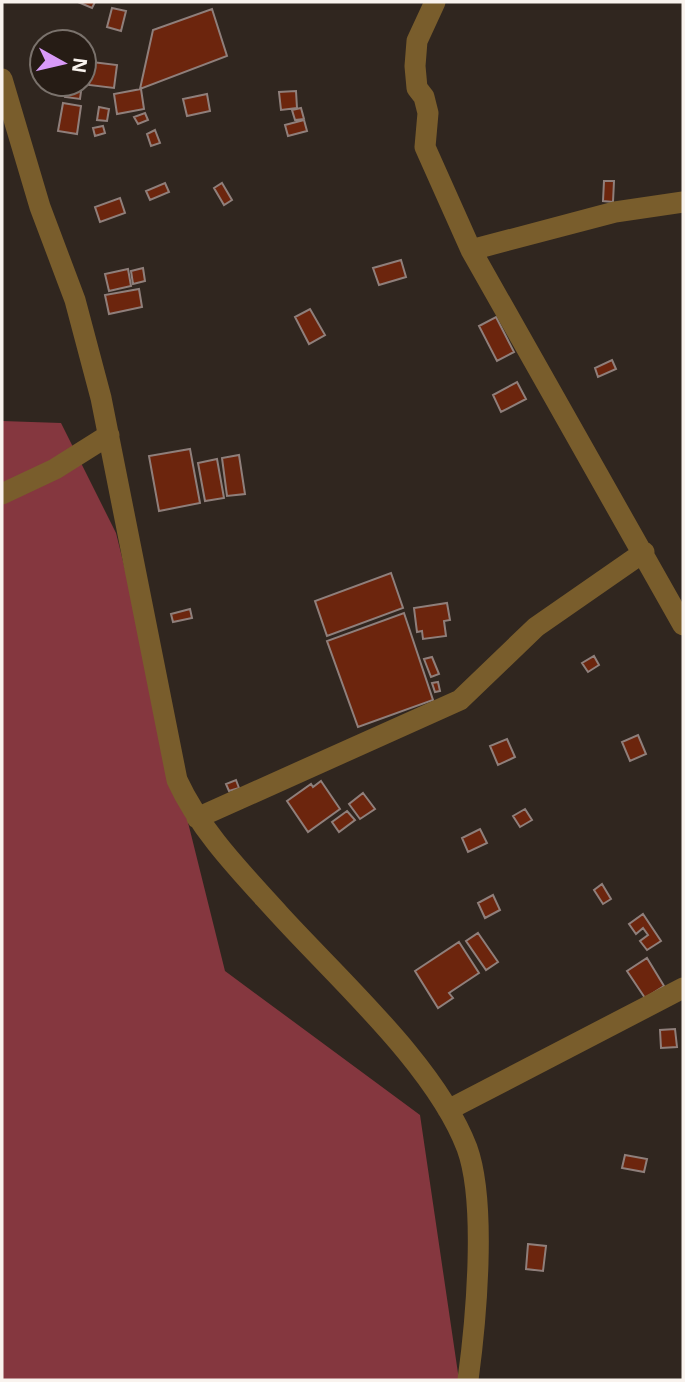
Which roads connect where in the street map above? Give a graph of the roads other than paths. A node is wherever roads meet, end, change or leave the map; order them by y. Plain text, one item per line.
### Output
1 (435, 2) edge
2 (2, 79) edge
3 (683, 202) edge
4 (471, 250) junction
5 (109, 435) junction
6 (2, 494) edge
7 (644, 552) junction
8 (683, 625) edge
9 (197, 818) junction
10 (683, 988) edge
11 (448, 1110) junction
12 (468, 1380) edge

1 - 4 street
2 - 5 street
3 - 4 street
4 - 7 street
5 - 6 street
5 - 9 street
7 - 8 street
7 - 9 street
9 - 11 street
10 - 11 street
11 - 12 street

